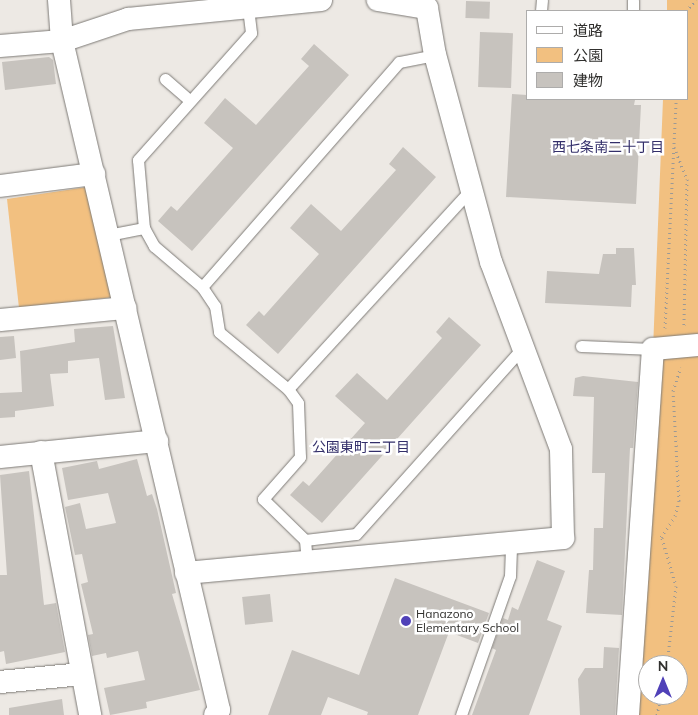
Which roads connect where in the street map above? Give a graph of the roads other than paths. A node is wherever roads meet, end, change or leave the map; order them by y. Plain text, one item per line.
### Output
1 (59, 0) edge
2 (320, 0) edge
3 (378, 0) edge
4 (248, 8) junction
5 (62, 41) junction
6 (0, 46) edge
7 (435, 56) junction
8 (165, 79) dead end
9 (190, 101) junction
10 (94, 174) junction
11 (0, 186) edge
12 (471, 189) junction
13 (144, 228) junction
14 (108, 235) junction
15 (202, 287) junction
16 (125, 308) junction
17 (0, 320) edge
18 (698, 345) edge
19 (523, 346) junction
20 (581, 346) dead end
21 (653, 349) junction
22 (288, 389) junction
23 (156, 440) junction
24 (40, 452) junction
25 (0, 457) edge
26 (305, 540) junction
27 (511, 544) junction
28 (308, 564) junction
29 (186, 573) junction
30 (81, 674) junction
31 (0, 682) edge
32 (90, 715) edge
33 (215, 715) edge
34 (461, 715) edge
35 (628, 715) edge

1 - 5 street
2 - 4 street
3 - 7 street
4 - 5 street
4 - 9 lane
5 - 6 street
5 - 10 street
7 - 12 street
7 - 15 lane
8 - 9 lane
9 - 13 lane
10 - 11 street
10 - 14 street
12 - 19 street
12 - 22 lane
13 - 14 lane
13 - 15 lane
14 - 16 street
15 - 22 lane
16 - 17 street
16 - 23 street
18 - 21 street
19 - 26 lane
19 - 27 street
20 - 21 lane
21 - 35 street
22 - 26 lane
23 - 24 street
23 - 29 street
24 - 25 street
24 - 30 street
26 - 28 lane
27 - 28 street
27 - 34 lane
28 - 29 street
29 - 33 street
30 - 31 street
30 - 32 street

